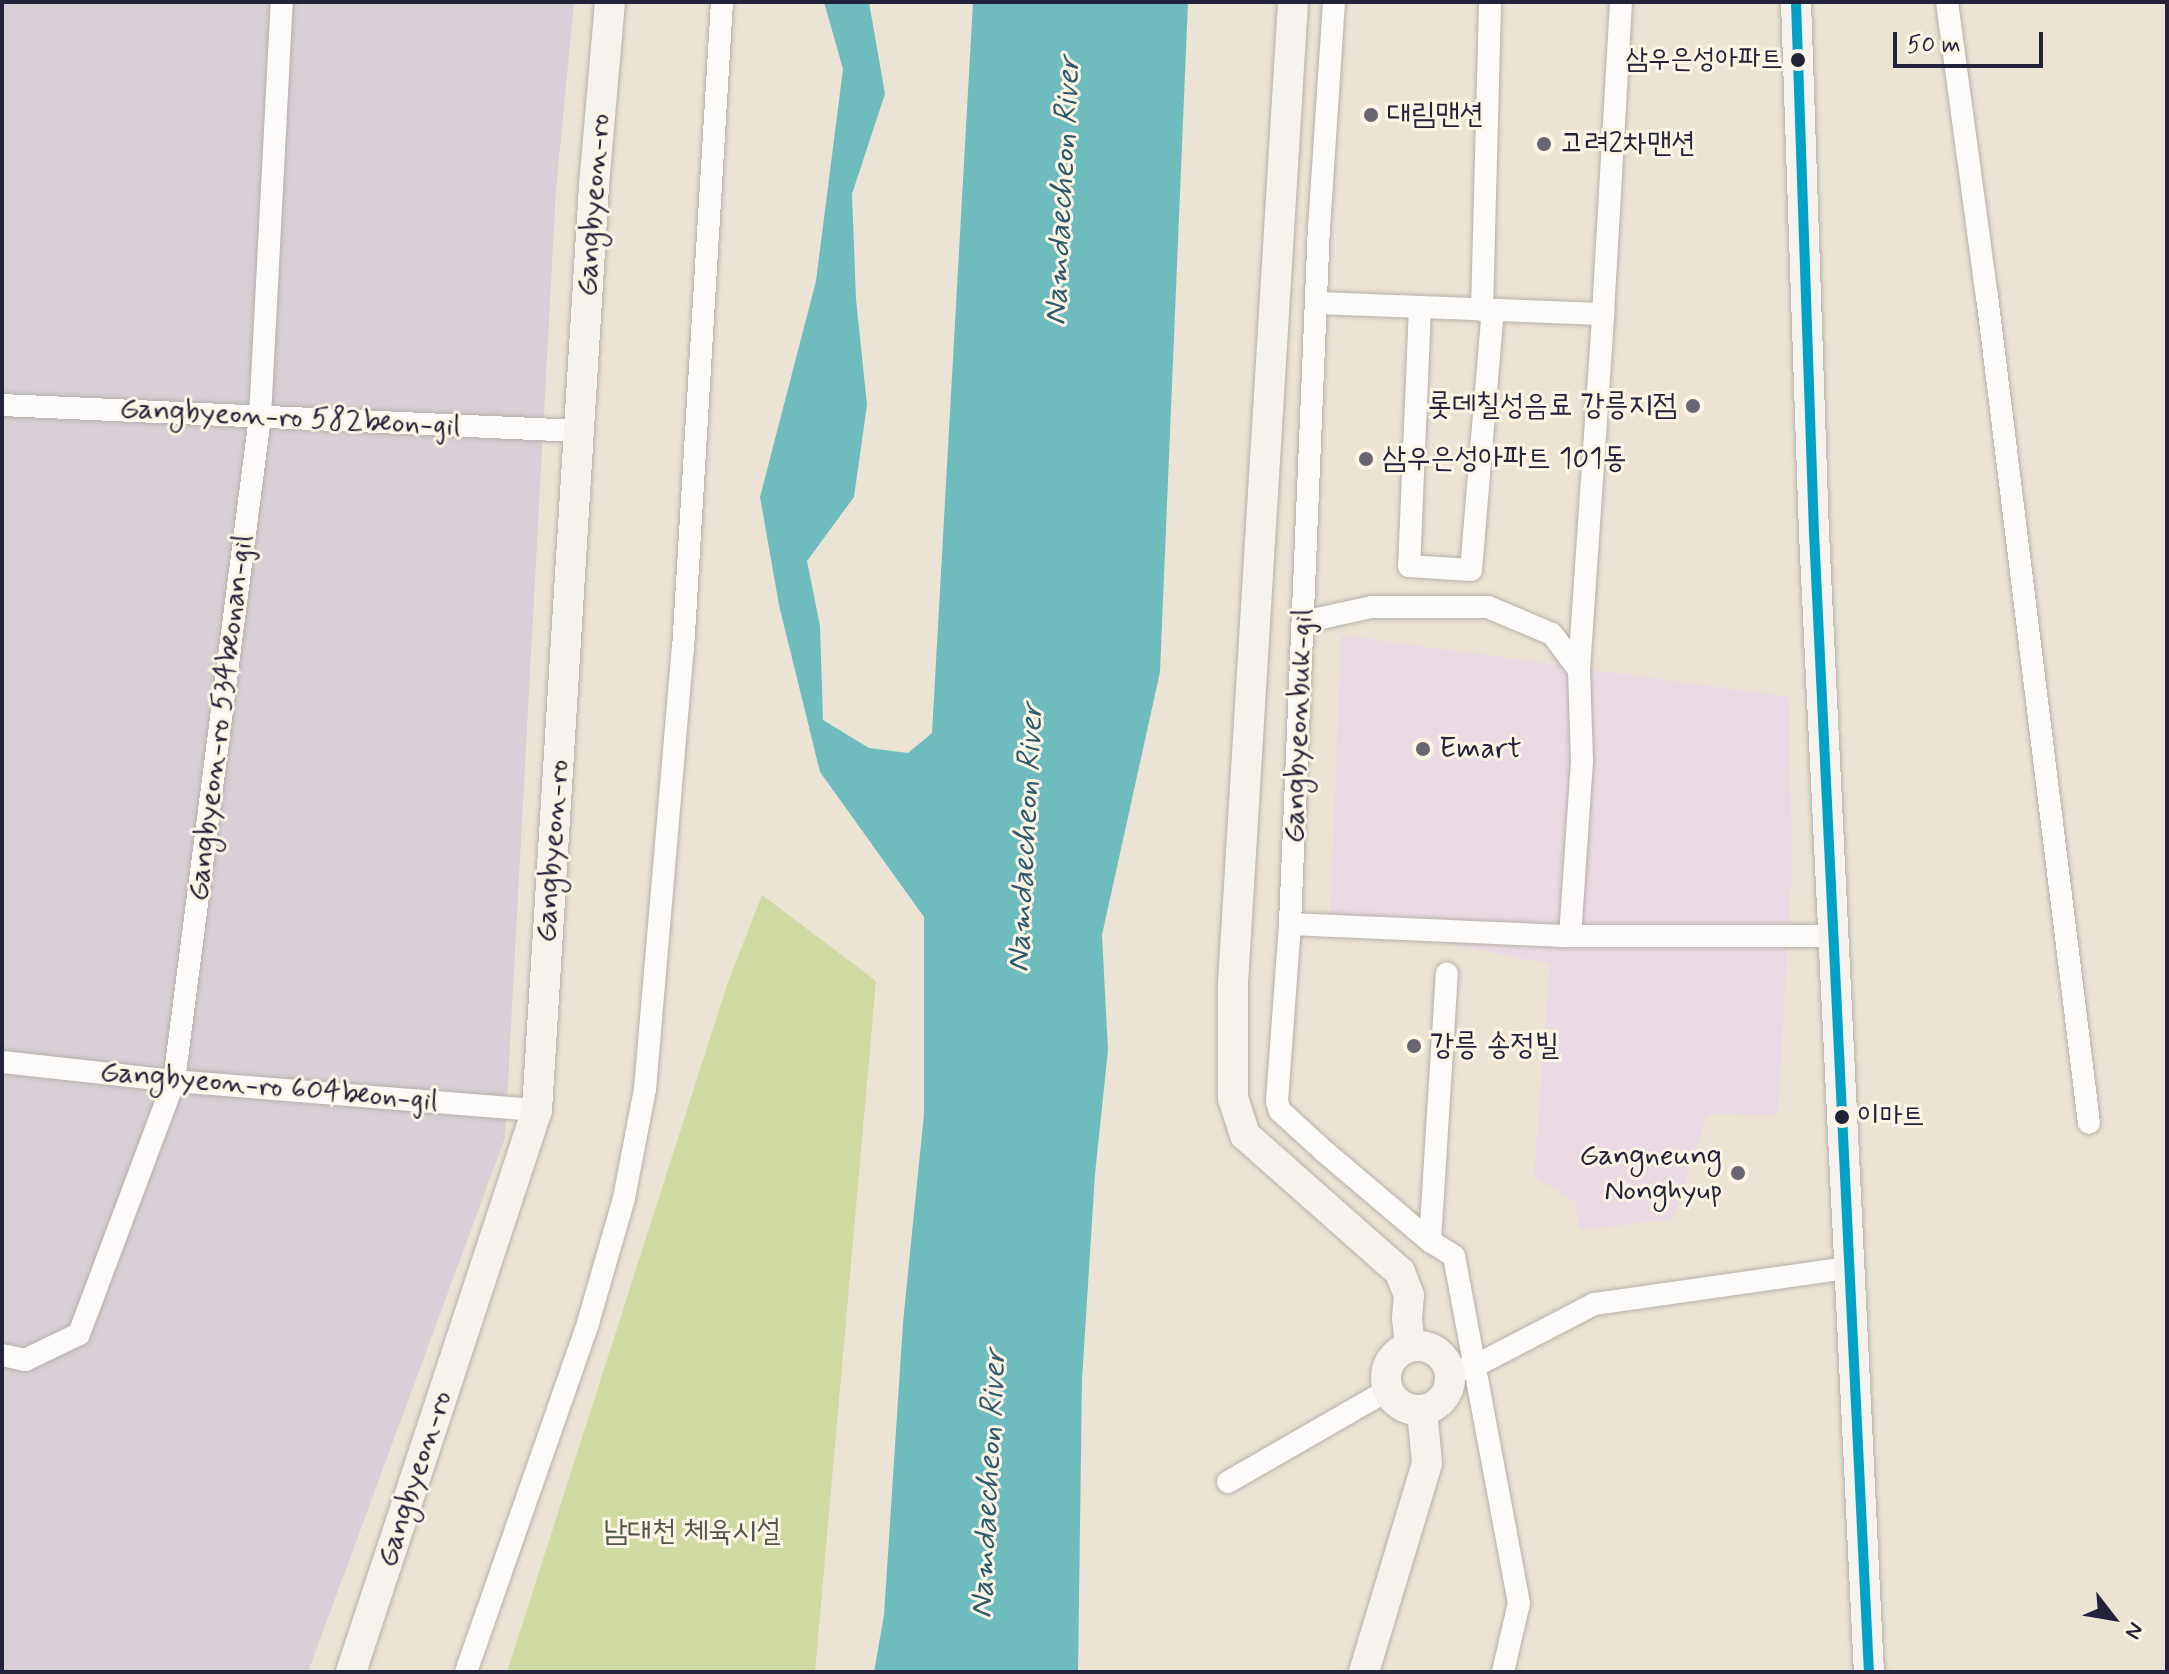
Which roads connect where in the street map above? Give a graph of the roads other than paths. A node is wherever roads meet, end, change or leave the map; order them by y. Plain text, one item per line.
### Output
1 (282, 2) edge
2 (610, 2) edge
3 (722, 2) edge
4 (1293, 2) edge
5 (1334, 2) edge
6 (1490, 2) edge
7 (1621, 2) edge
8 (1796, 2) edge
9 (1947, 2) edge
10 (1316, 303) junction
11 (1420, 307) junction
12 (1488, 310) junction
13 (1603, 314) junction
14 (2, 405) edge
15 (260, 417) junction
16 (579, 431) junction
17 (1303, 622) junction
18 (1579, 670) junction
19 (1290, 924) junction
20 (1570, 936) junction
21 (1832, 936) junction
22 (1447, 974) dead end
23 (2, 1062) edge
24 (174, 1081) junction
25 (537, 1110) junction
26 (2089, 1123) dead end
27 (1430, 1241) junction
28 (1847, 1268) junction
29 (1410, 1347) junction
30 (2, 1355) edge
31 (1463, 1369) junction
32 (1388, 1390) junction
33 (1422, 1410) junction
34 (1228, 1482) dead end
35 (351, 1672) edge
36 (466, 1672) edge
37 (1364, 1672) edge
38 (1503, 1672) edge
39 (1869, 1672) edge

1 - 15 street, Gangbyeon-ro 534beonan-gil
2 - 16 street, Gangbyeon-ro
3 - 36 street
4 - 29 street
5 - 10 street, Gangbyeonbuk-gil
6 - 12 street
7 - 13 street
8 - 21 street
9 - 26 street
10 - 11 street
10 - 17 street, Gangbyeonbuk-gil
11 - 12 street
11 - 12 street
12 - 13 street
13 - 18 street
14 - 15 street, Gangbyeon-ro 582beon-gil
15 - 16 street, Gangbyeon-ro 582beon-gil
15 - 24 street, Gangbyeon-ro 534beonan-gil
16 - 25 street, Gangbyeon-ro
17 - 18 street
17 - 19 street, Gangbyeonbuk-gil
18 - 20 street
19 - 20 street
19 - 27 street, Gangbyeonbuk-gil
20 - 21 street
21 - 28 street
22 - 27 street
23 - 24 street, Gangbyeon-ro 604beon-gil
24 - 25 street, Gangbyeon-ro 604beon-gil
24 - 30 street, Gangbyeon-ro 534beonan-gil
25 - 35 street, Gangbyeon-ro
27 - 31 street, Gangbyeonbuk-gil
28 - 31 street
28 - 39 street
29 - 31 street
29 - 32 street
31 - 33 street
31 - 38 street, Gangbyeonbuk-gil
32 - 33 street
32 - 34 street
33 - 37 street

